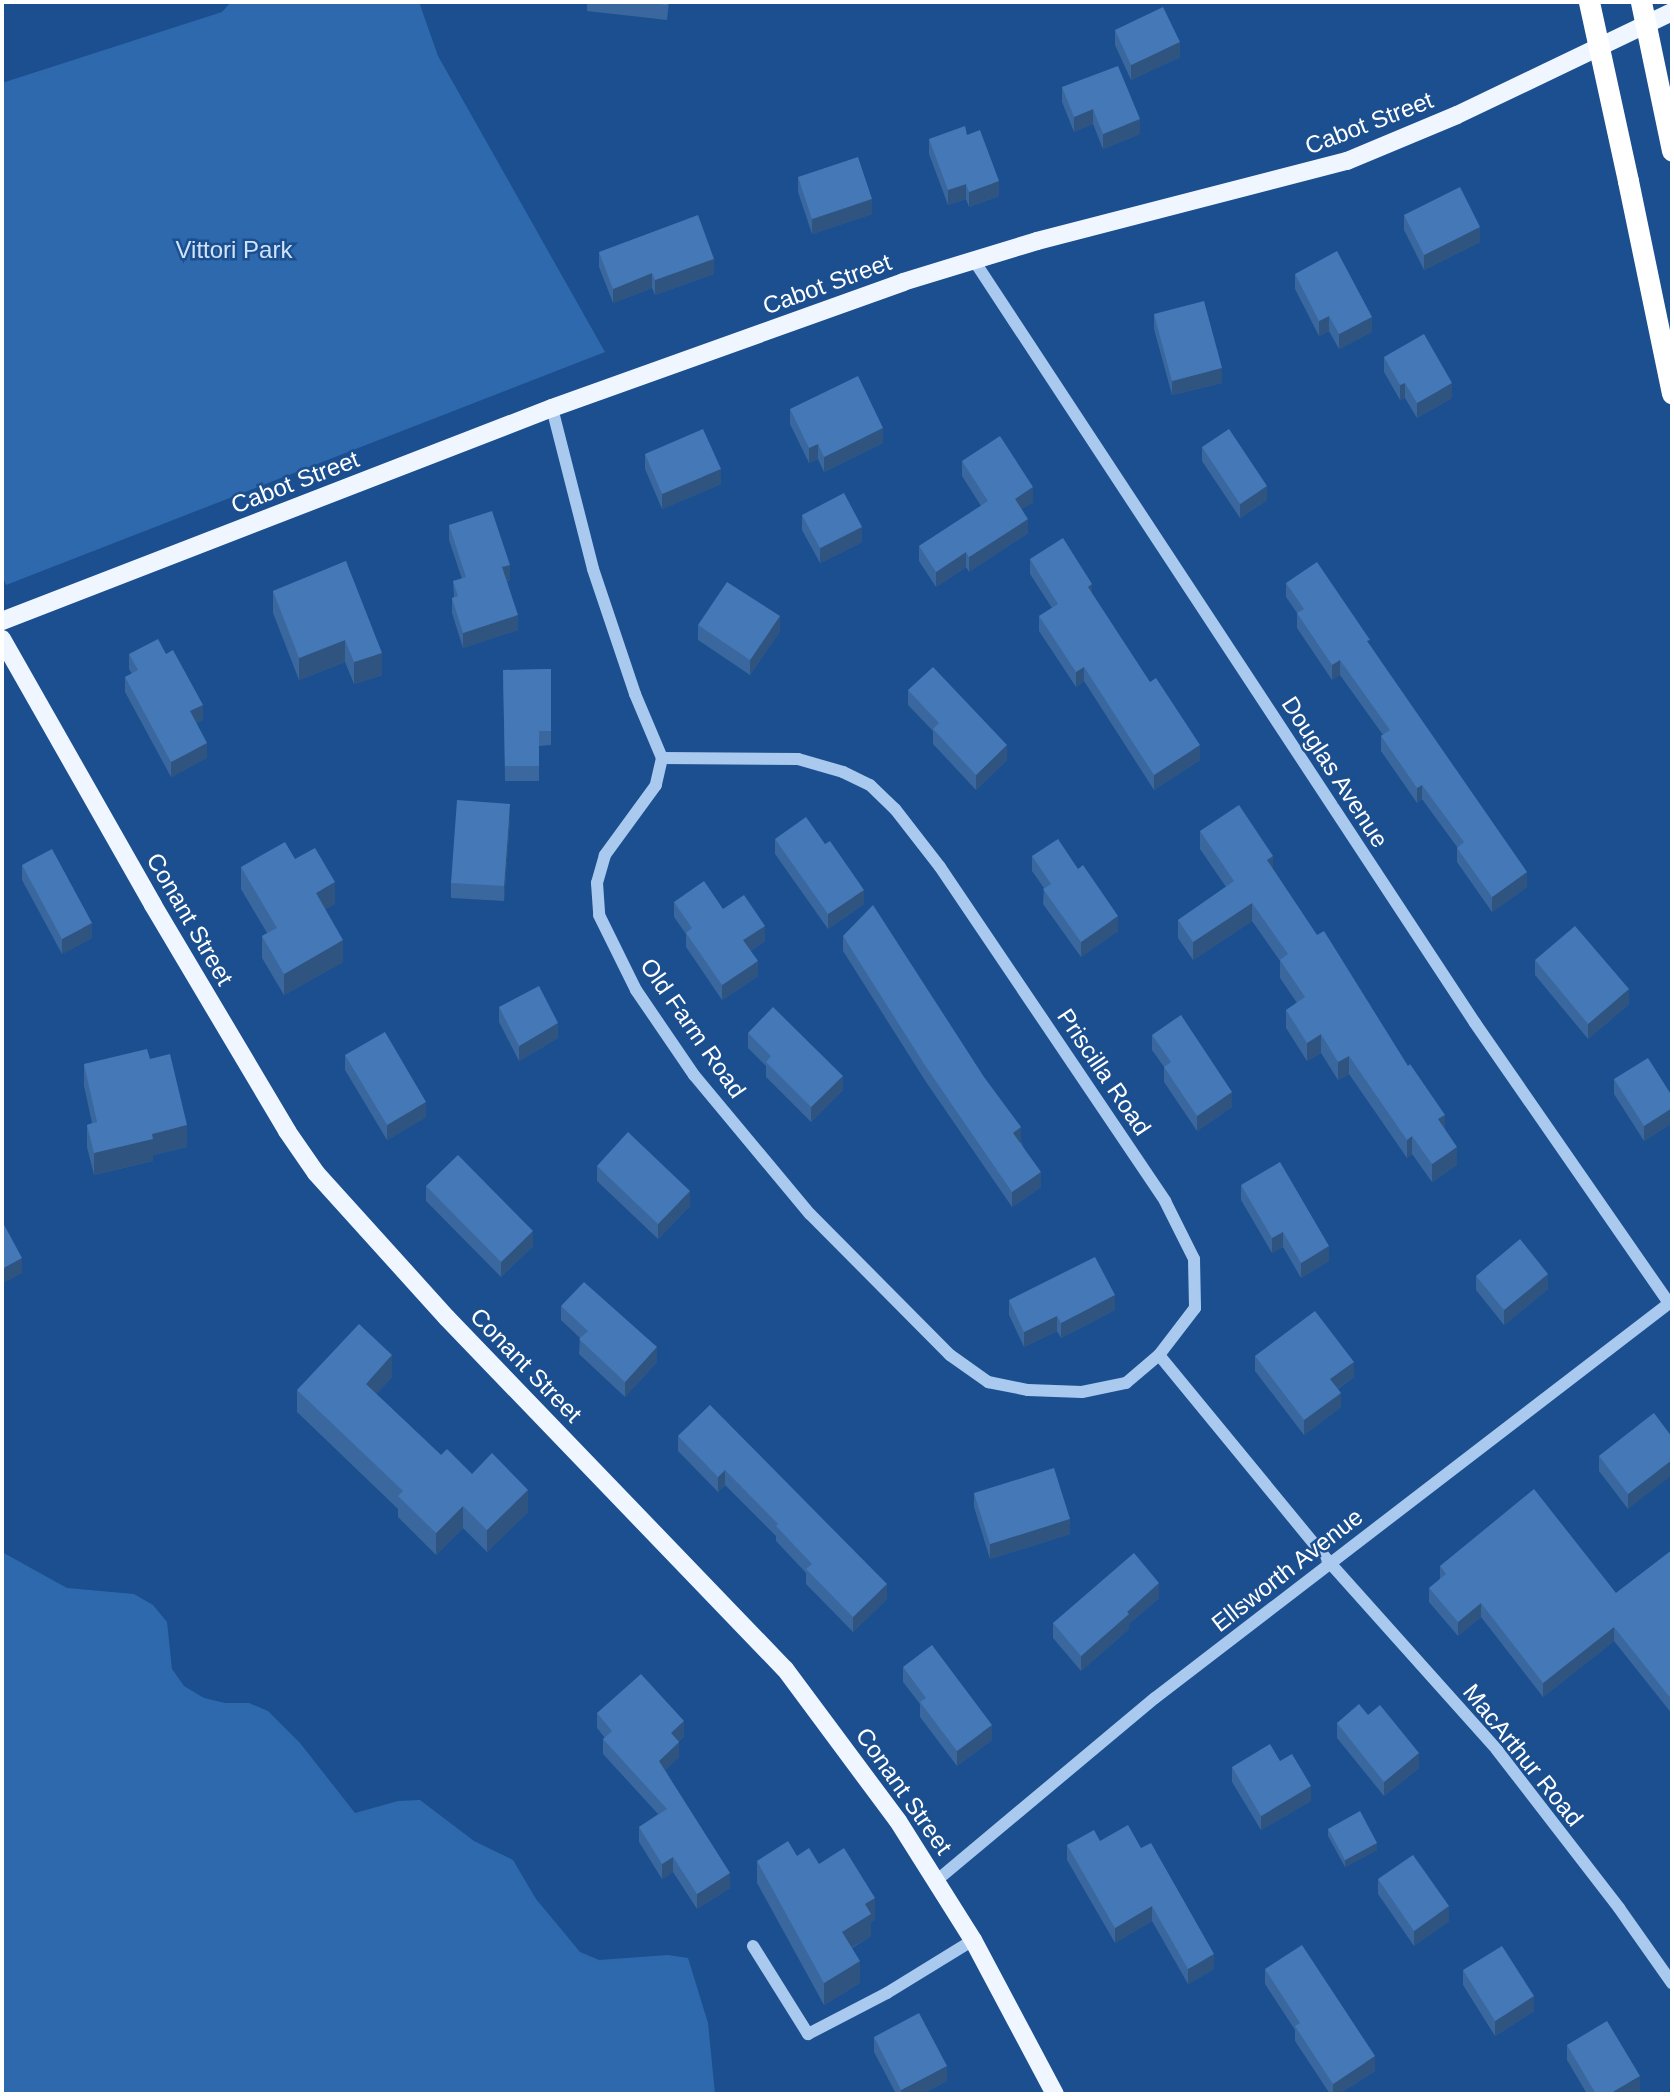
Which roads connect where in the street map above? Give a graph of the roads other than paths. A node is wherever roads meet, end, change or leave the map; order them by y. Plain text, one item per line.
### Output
1 (1589, 2) edge
2 (1641, 2) edge
3 (1672, 12) edge
4 (1672, 151) edge
5 (973, 259) junction
6 (1672, 394) edge
7 (552, 408) junction
8 (2, 621) edge
9 (2, 639) edge
10 (662, 758) junction
11 (1671, 1302) edge
12 (1159, 1355) junction
13 (1329, 1563) junction
14 (936, 1881) junction
15 (973, 1940) junction
16 (753, 1946) dead end
17 (1672, 1983) edge
18 (1055, 2094) edge

1 - 6 highway, bridge
2 - 4 highway, bridge
3 - 5 main road, Cabot Street
5 - 7 main road, Cabot Street
5 - 11 street, Douglas Avenue
7 - 8 main road, Cabot Street
7 - 10 street
9 - 14 main road, Conant Street
10 - 12 street, Priscilla Road
10 - 12 street, Old Farm Road
11 - 13 street, Ellsworth Avenue
12 - 13 street
13 - 14 street, Ellsworth Avenue
13 - 17 street, MacArthur Road
14 - 15 main road, Conant Street
15 - 16 street
15 - 18 main road, Conant Street

